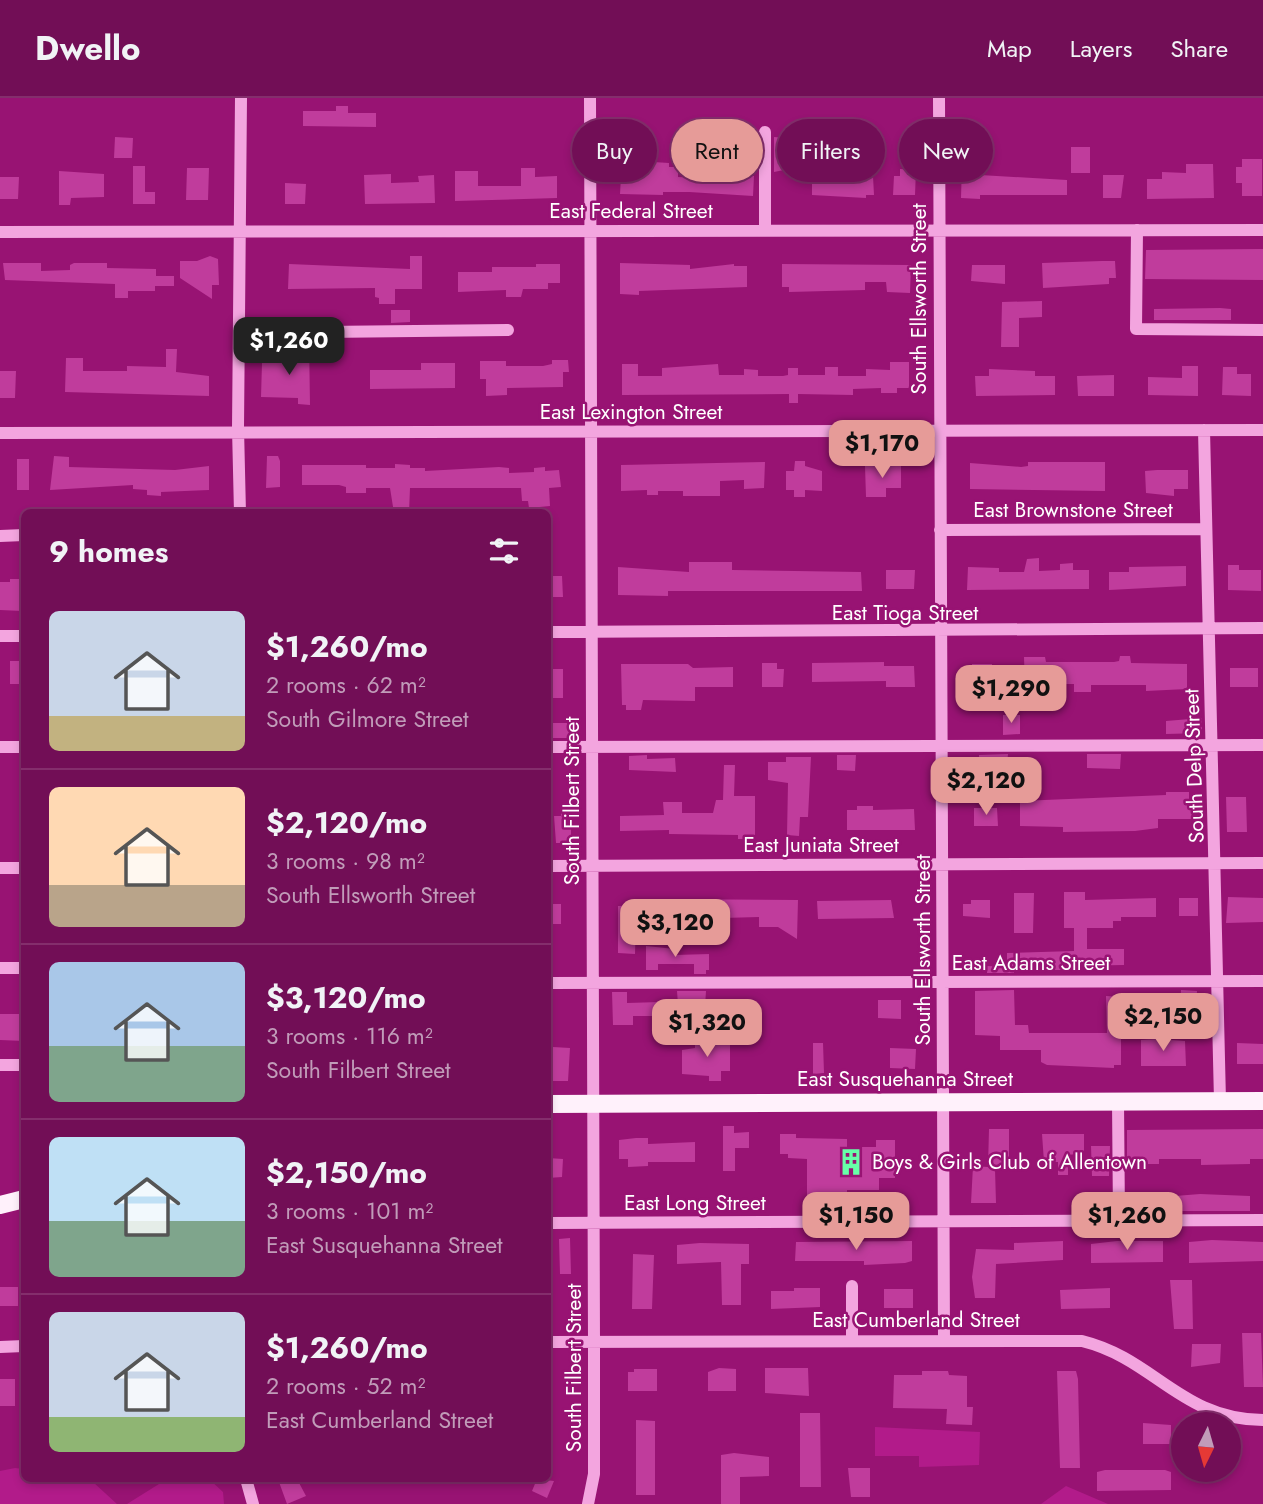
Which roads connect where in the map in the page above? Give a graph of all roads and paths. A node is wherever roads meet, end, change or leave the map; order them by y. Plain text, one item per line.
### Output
1 (242, 98) edge
2 (590, 98) edge
3 (939, 98) edge
4 (765, 132) dead end
5 (939, 229) junction
6 (765, 230) junction
7 (1137, 230) junction
8 (1263, 230) edge
9 (590, 231) junction
10 (0, 232) edge
11 (240, 233) junction
12 (509, 330) dead end
13 (1263, 330) edge
14 (239, 333) junction
15 (1263, 429) edge
16 (1204, 430) junction
17 (938, 431) junction
18 (591, 432) junction
19 (0, 433) edge
20 (240, 434) junction
21 (240, 509) edge
22 (1206, 528) junction
23 (940, 530) junction
24 (21, 535) edge
25 (0, 536) edge
26 (1263, 628) edge
27 (1209, 629) junction
28 (551, 632) edge
29 (590, 632) junction
30 (942, 632) junction
31 (0, 636) edge
32 (21, 636) edge
33 (1263, 745) edge
34 (1212, 746) junction
35 (0, 747) edge
36 (21, 747) edge
37 (551, 747) edge
38 (591, 747) junction
39 (942, 747) junction
40 (1216, 863) junction
41 (1263, 863) edge
42 (943, 864) junction
43 (551, 866) edge
44 (592, 866) junction
45 (0, 868) edge
46 (21, 868) edge
47 (0, 968) edge
48 (21, 968) edge
49 (1218, 981) junction
50 (1263, 981) edge
51 (943, 982) junction
52 (551, 983) edge
53 (592, 983) junction
54 (0, 1065) edge
55 (21, 1065) edge
56 (1118, 1101) junction
57 (1220, 1101) junction
58 (1263, 1101) edge
59 (942, 1102) junction
60 (551, 1104) edge
61 (592, 1104) junction
62 (21, 1200) edge
63 (0, 1205) edge
64 (1119, 1220) junction
65 (1263, 1220) edge
66 (943, 1221) junction
67 (551, 1223) edge
68 (593, 1223) junction
69 (852, 1286) dead end
70 (944, 1339) junction
71 (852, 1340) junction
72 (594, 1341) junction
73 (551, 1342) edge
74 (21, 1346) edge
75 (0, 1347) edge
76 (1263, 1420) edge
77 (247, 1482) edge
78 (253, 1504) edge
79 (588, 1504) edge

1 - 11 street
2 - 9 street, South Filbert Street
3 - 5 street, South Ellsworth Street
4 - 6 street
5 - 6 street, East Federal Street
5 - 7 street, East Federal Street
5 - 17 street, South Ellsworth Street
6 - 9 street, East Federal Street
7 - 8 street, East Federal Street
7 - 13 street
9 - 11 street, East Federal Street
9 - 18 street, South Filbert Street
10 - 11 street, East Federal Street
11 - 14 street
12 - 14 street
14 - 20 street
15 - 16 street, East Lexington Street
16 - 17 street, East Lexington Street
16 - 22 street, South Delp Street
17 - 18 street, East Lexington Street
17 - 23 street, South Ellsworth Street
18 - 20 street, East Lexington Street
18 - 29 street, South Filbert Street
19 - 20 street, East Lexington Street
20 - 21 street
22 - 23 street, East Brownstone Street
22 - 27 street, South Delp Street
23 - 30 street, South Ellsworth Street
24 - 25 street
26 - 27 street, East Tioga Street
27 - 30 street, East Tioga Street
27 - 34 street, South Delp Street
28 - 29 street, East Tioga Street
29 - 30 street, East Tioga Street
29 - 38 street, South Filbert Street
30 - 39 street, South Ellsworth Street
31 - 32 street
33 - 34 street
34 - 39 street
34 - 40 street, South Delp Street
35 - 36 street
37 - 38 street
38 - 39 street
38 - 44 street, South Filbert Street
39 - 42 street, South Ellsworth Street
40 - 41 street, East Juniata Street
40 - 42 street, East Juniata Street
40 - 49 street, South Delp Street
42 - 44 street, East Juniata Street
42 - 51 street, South Ellsworth Street
43 - 44 street, East Juniata Street
44 - 53 street, South Filbert Street
45 - 46 street
47 - 48 street
49 - 50 street, East Adams Street
49 - 51 street, East Adams Street
49 - 57 street, South Delp Street
51 - 53 street, East Adams Street
51 - 59 street, South Ellsworth Street
52 - 53 street, East Adams Street
53 - 61 street, South Filbert Street
54 - 55 street
56 - 57 main road, East Susquehanna Street
56 - 59 main road, East Susquehanna Street
56 - 64 street
57 - 58 main road, East Susquehanna Street
59 - 61 main road, East Susquehanna Street
59 - 66 street, South Ellsworth Street
60 - 61 main road, East Susquehanna Street
61 - 68 street, South Filbert Street
62 - 63 main road
64 - 65 street, East Long Street
64 - 66 street, East Long Street
66 - 68 street, East Long Street
66 - 70 street, South Ellsworth Street
67 - 68 street, East Long Street
68 - 72 street, South Filbert Street
69 - 71 street
70 - 71 street, East Cumberland Street
70 - 76 street, East Cumberland Street
71 - 72 street, East Cumberland Street
72 - 73 street, East Cumberland Street
72 - 79 street, South Filbert Street
74 - 75 street
77 - 78 street

